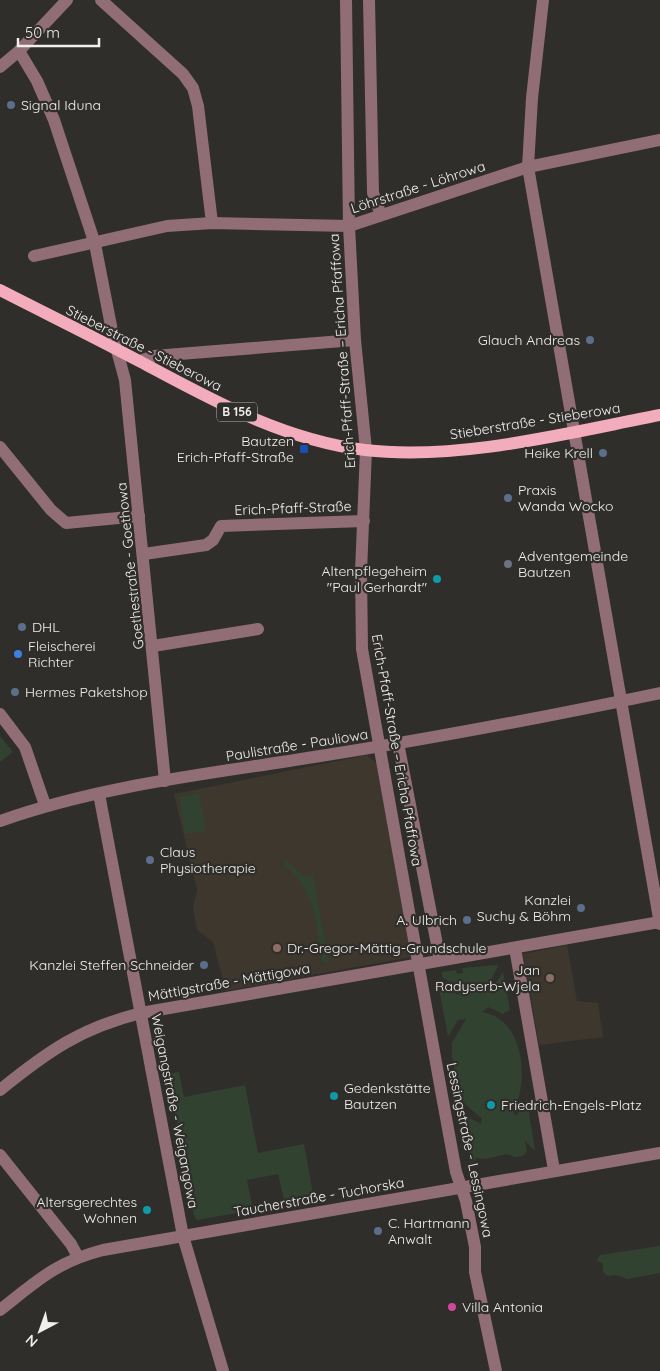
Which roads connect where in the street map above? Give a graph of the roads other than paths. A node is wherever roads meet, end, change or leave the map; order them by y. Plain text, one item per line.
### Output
1 (67, 0) edge
2 (101, 0) edge
3 (346, 0) edge
4 (369, 0) edge
5 (543, 0) edge
6 (19, 51) junction
7 (2, 65) edge
8 (660, 140) edge
9 (528, 167) junction
10 (381, 215) junction
11 (212, 223) junction
12 (349, 226) junction
13 (96, 244) junction
14 (34, 256) dead end
15 (0, 290) edge
16 (355, 340) junction
17 (117, 350) junction
18 (140, 361) junction
19 (660, 415) edge
20 (575, 431) junction
21 (0, 447) edge
22 (366, 450) junction
23 (139, 516) junction
24 (364, 521) junction
25 (144, 554) junction
26 (258, 629) dead end
27 (153, 646) junction
28 (660, 693) edge
29 (622, 701) junction
30 (0, 714) edge
31 (398, 743) junction
32 (380, 747) junction
33 (165, 781) junction
34 (100, 794) junction
35 (45, 805) junction
36 (0, 820) edge
37 (660, 922) edge
38 (515, 948) junction
39 (440, 960) junction
40 (419, 964) junction
41 (141, 1013) junction
42 (0, 1090) edge
43 (660, 1153) edge
44 (0, 1155) edge
45 (554, 1170) junction
46 (462, 1186) junction
47 (183, 1236) junction
48 (78, 1257) junction
49 (0, 1310) edge
50 (223, 1371) edge
51 (496, 1371) edge

1 - 6 street
2 - 11 street
3 - 12 street, Erich-Pfaff-Straße – Ericha Pfaffowa
4 - 10 street
5 - 9 street
6 - 7 street
6 - 13 street, Goethestraße - Goethowa
8 - 9 street, Löhrstraße - Löhrowa
9 - 10 street, Löhrstraße - Löhrowa
9 - 20 street
10 - 12 street, Löhrstraße - Löhrowa
11 - 12 street, Löhrstraße - Löhrowa
11 - 13 street, Löhrstraße - Löhrowa
12 - 16 street, Erich-Pfaff-Straße – Ericha Pfaffowa
13 - 14 street, Löhrstraße - Löhrowa
13 - 17 street, Goethestraße - Goethowa
15 - 17 main road, Stieberstraße - Stieberowa / B 156
16 - 18 street
16 - 22 street, Erich-Pfaff-Straße – Ericha Pfaffowa
17 - 18 main road, Stieberstraße - Stieberowa / B 156
17 - 23 street, Goethestraße - Goethowa
18 - 22 main road, Stieberstraße - Stieberowa / B 156
19 - 20 main road, Stieberstraße - Stieberowa / B 156
20 - 22 main road, Stieberstraße - Stieberowa / B 156
20 - 29 street
21 - 23 street
22 - 24 street, Erich-Pfaff-Straße – Ericha Pfaffowa
23 - 25 street, Goethestraße - Goethowa
24 - 25 street, Erich-Pfaff-Straße
24 - 32 street, Erich-Pfaff-Straße – Ericha Pfaffowa
25 - 27 street, Goethestraße - Goethowa
26 - 27 street
27 - 33 street, Goethestraße - Goethowa
28 - 29 street, Paulistraße - Pauliowa
29 - 31 street, Paulistraße - Pauliowa
29 - 37 street
30 - 35 street
31 - 32 street, Paulistraße - Pauliowa
31 - 39 street, Erich-Pfaff-Straße – Ericha Pfaffowa
32 - 33 street, Paulistraße - Pauliowa
32 - 40 street, Erich-Pfaff-Straße – Ericha Pfaffowa
33 - 34 street, Paulistraße - Pauliowa
34 - 35 street, Paulistraße - Pauliowa
34 - 41 street, Weigangstraße - Weigangowa
35 - 36 street, Paulistraße - Pauliowa
37 - 38 street, Mättigstraße - Mättigowa
38 - 39 street, Mättigstraße - Mättigowa
38 - 45 street
39 - 40 street, Mättigstraße - Mättigowa
40 - 41 street, Mättigstraße - Mättigowa
40 - 46 street, Lessingstraße - Lessingowa
41 - 42 street, Mättigstraße - Mättigowa
41 - 47 street, Weigangstraße - Weigangowa
43 - 45 street, Taucherstraße - Tuchorska
44 - 48 street
45 - 46 street, Taucherstraße - Tuchorska
46 - 47 street, Taucherstraße - Tuchorska
46 - 51 street, Lessingstraße - Lessingowa
47 - 48 street, Taucherstraße - Tuchorska
47 - 50 street, Weigangstraße - Weigangowa
48 - 49 street, Taucherstraße - Tuchorska

